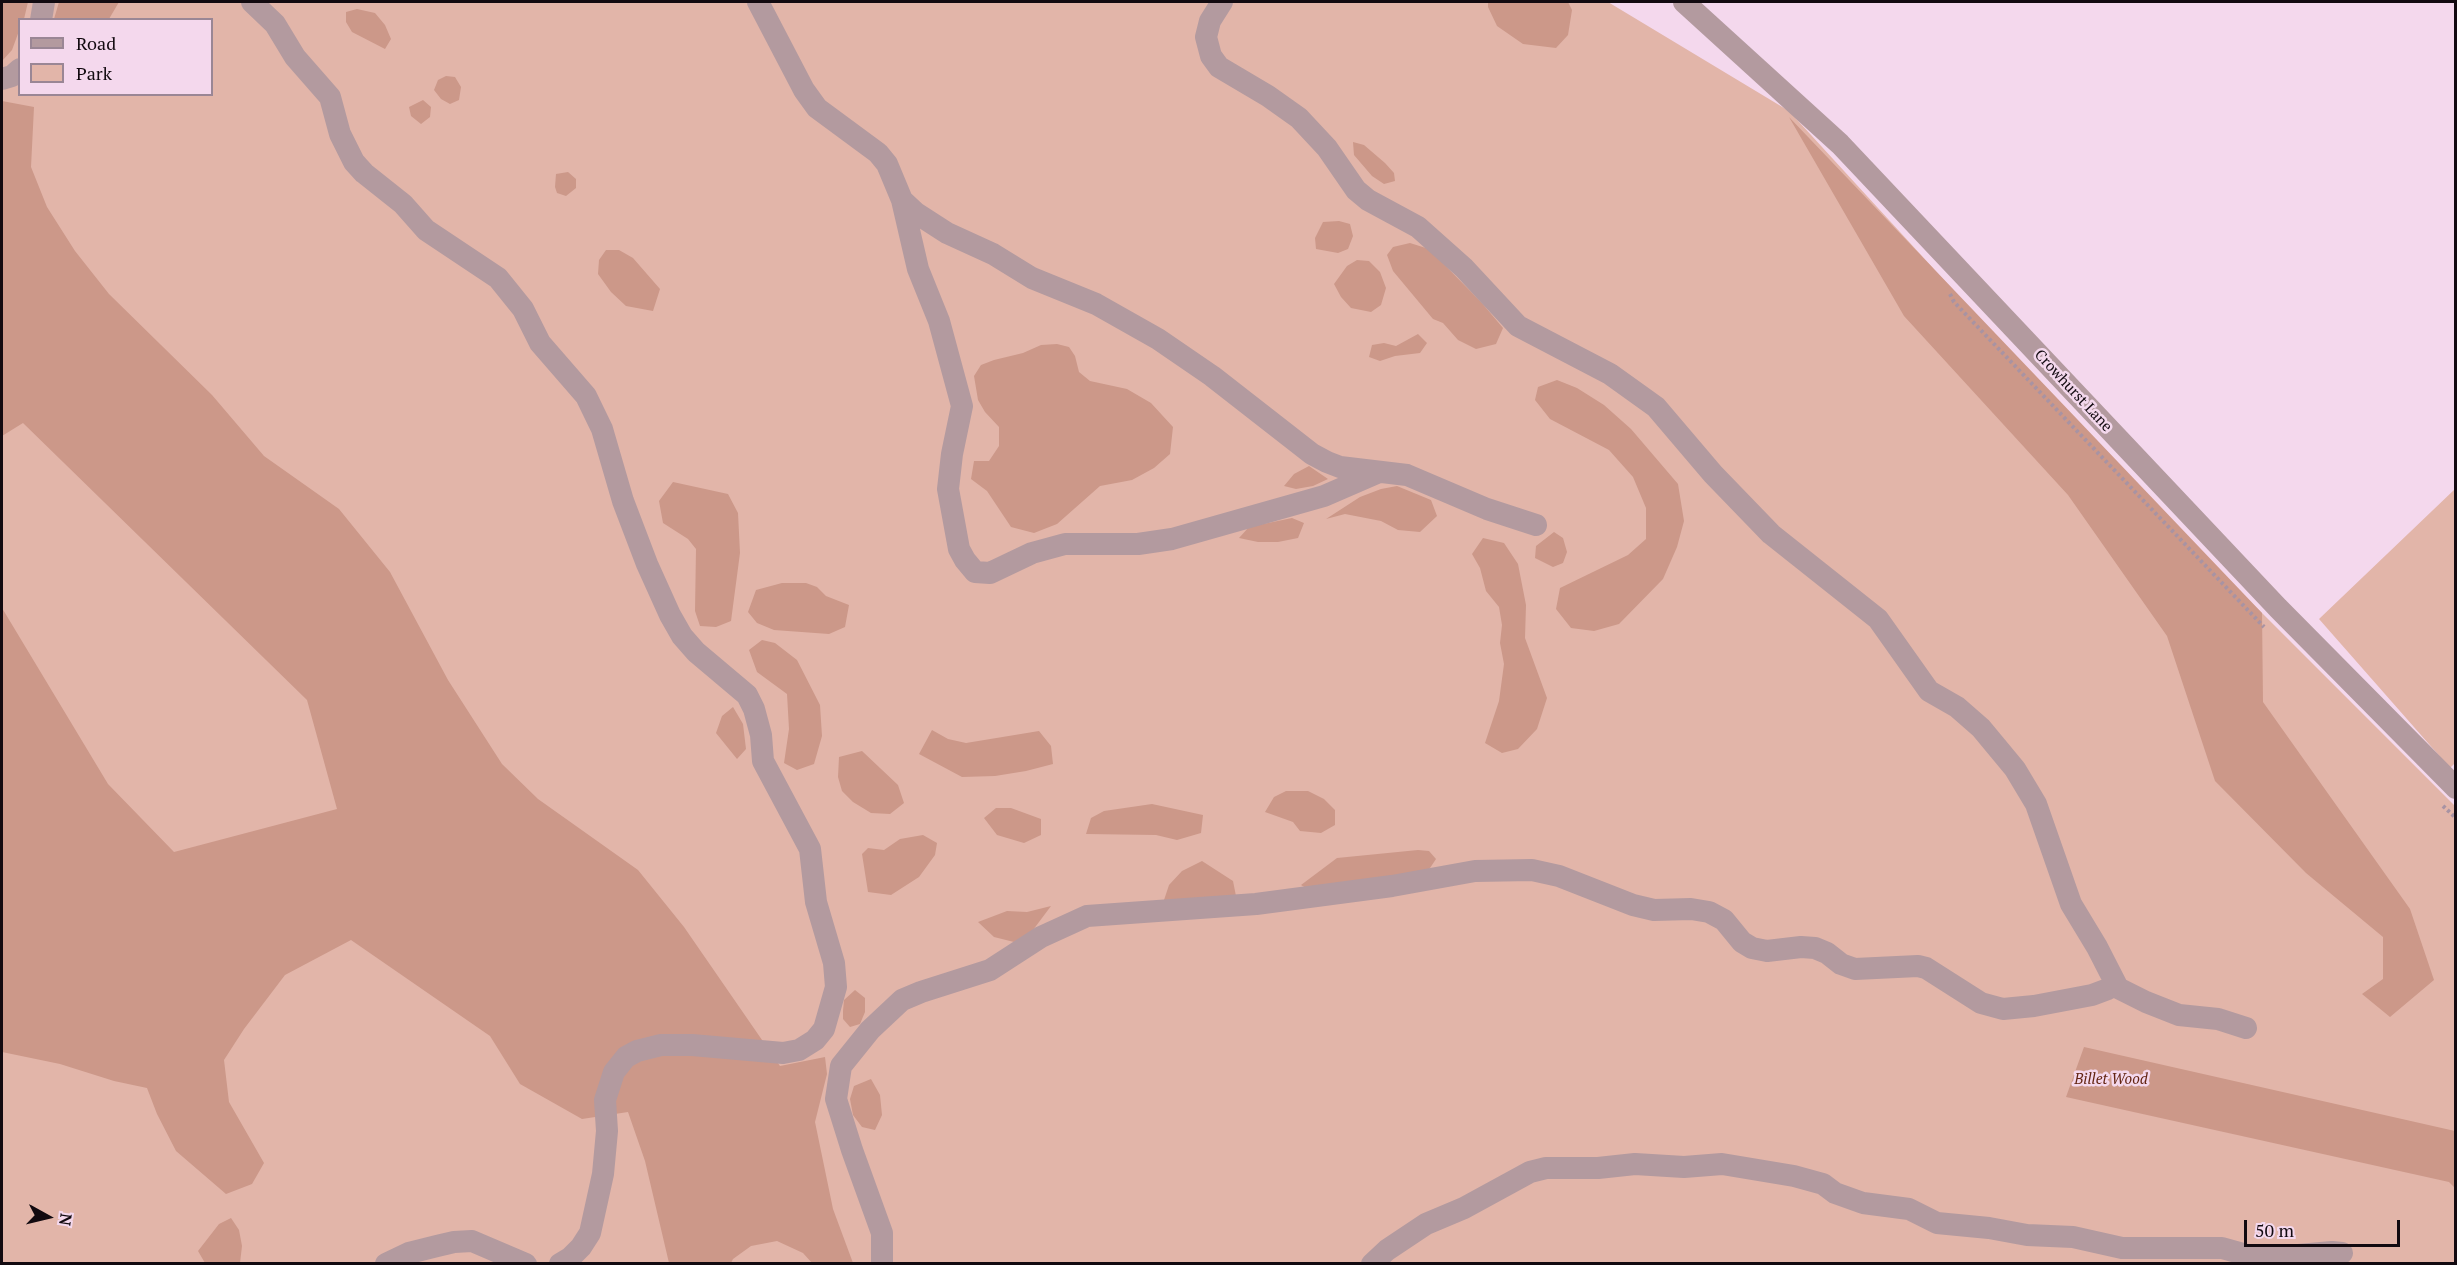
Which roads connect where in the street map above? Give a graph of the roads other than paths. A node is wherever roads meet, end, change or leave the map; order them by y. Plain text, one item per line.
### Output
1 (44, 2) edge
2 (252, 2) edge
3 (758, 2) edge
4 (1222, 2) edge
5 (1684, 2) edge
6 (41, 18) edge
7 (18, 71) edge
8 (2, 79) edge
9 (902, 200) junction
10 (1378, 472) junction
11 (1536, 525) dead end
12 (2456, 788) edge
13 (2108, 989) dead end
14 (2246, 1028) dead end
15 (821, 1032) junction
16 (850, 1052) junction
17 (2342, 1253) dead end
18 (386, 1263) edge
19 (526, 1263) edge
20 (560, 1263) edge
21 (882, 1263) edge
22 (1372, 1263) edge

1 - 6 street
2 - 15 street
3 - 9 street
4 - 14 street
5 - 12 street, Crowhurst Lane
7 - 8 street
9 - 10 street
9 - 10 street
10 - 11 street
13 - 16 street
15 - 16 street
15 - 20 street
16 - 21 street
17 - 22 street
18 - 19 street

